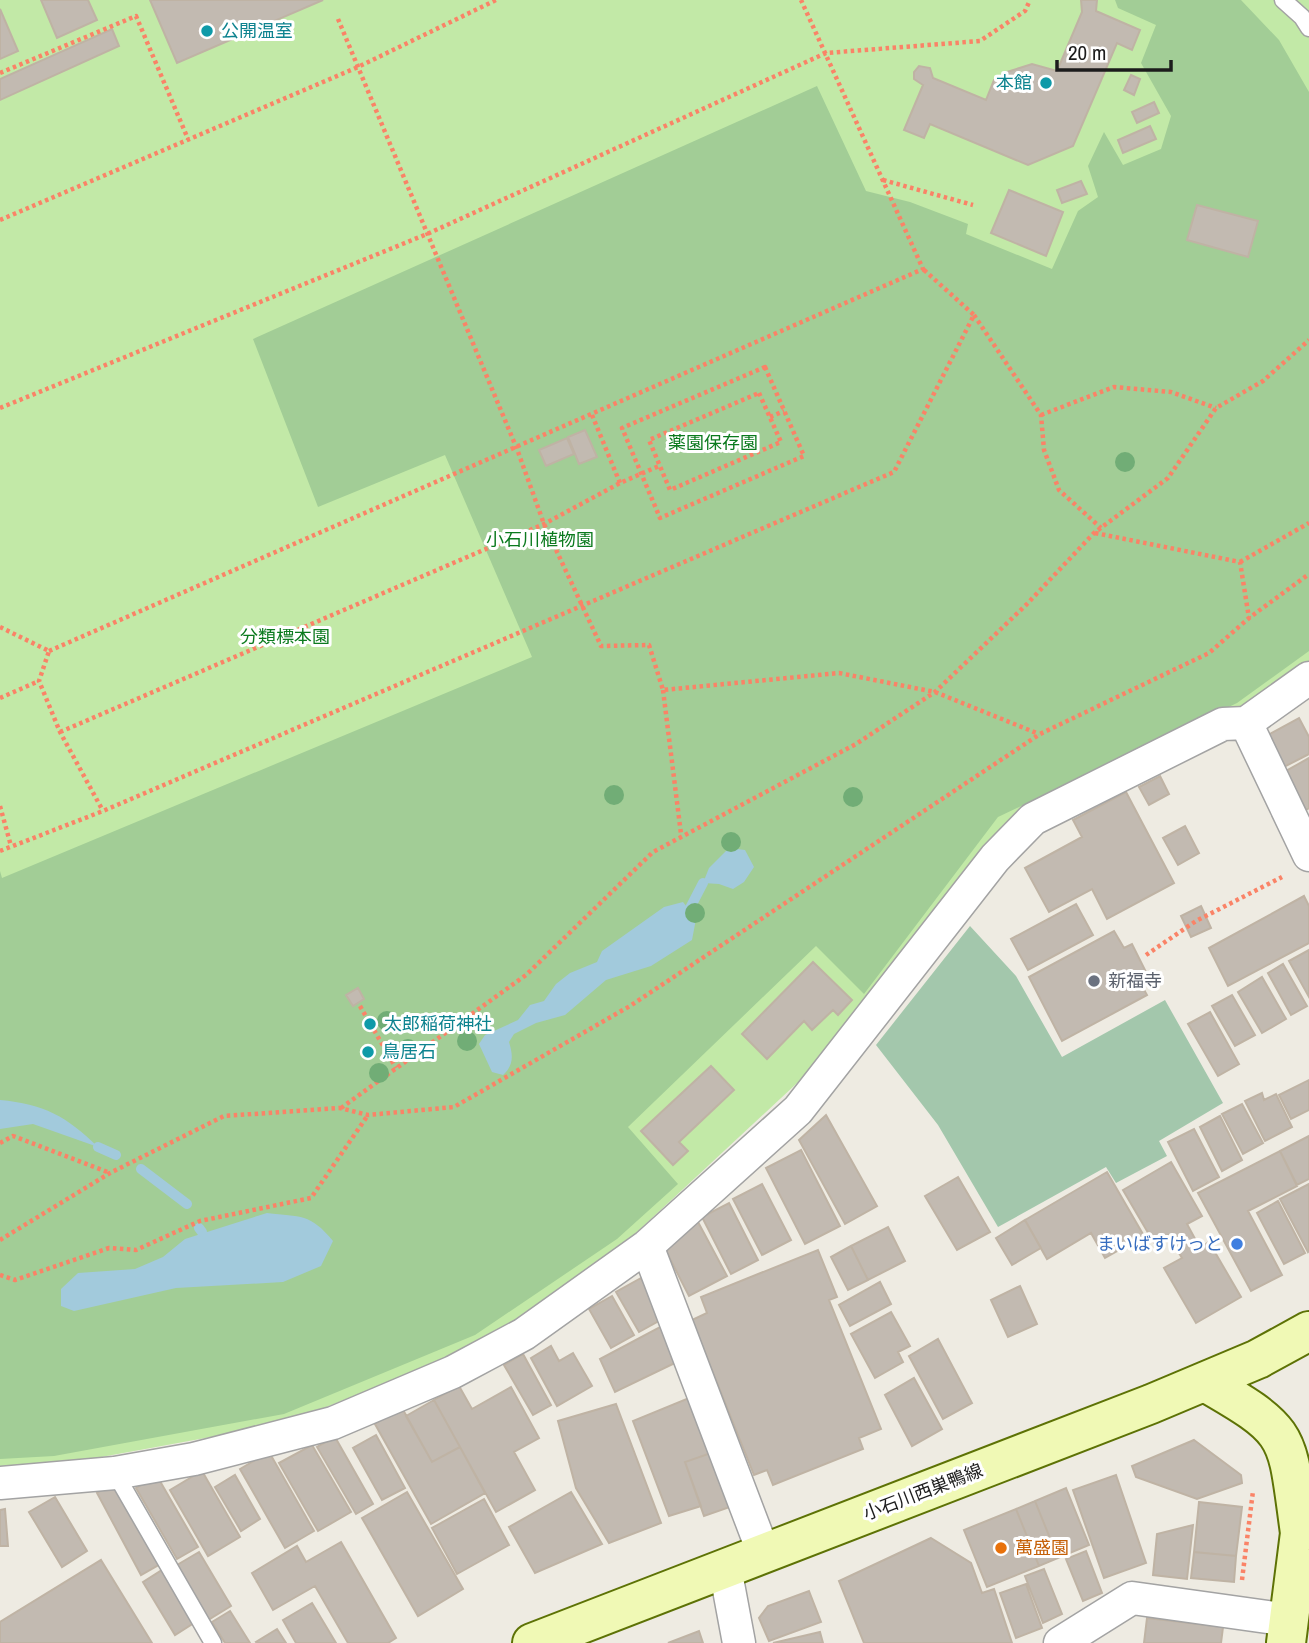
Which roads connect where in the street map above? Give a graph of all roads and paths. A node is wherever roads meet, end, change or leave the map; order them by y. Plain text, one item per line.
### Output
1 (496, 0) edge
2 (801, 0) edge
3 (1030, 0) edge
4 (1283, 0) edge
5 (338, 19) dead end
6 (1309, 28) edge
7 (826, 53) junction
8 (358, 66) junction
9 (0, 74) edge
10 (188, 139) junction
11 (883, 180) junction
12 (973, 205) dead end
13 (0, 220) edge
14 (427, 234) junction
15 (923, 269) junction
16 (974, 315) junction
17 (1309, 340) edge
18 (0, 408) edge
19 (1216, 408) junction
20 (785, 411) junction
21 (592, 415) junction
22 (1041, 415) junction
23 (770, 417) junction
24 (517, 449) junction
25 (660, 466) junction
26 (641, 474) junction
27 (620, 483) junction
28 (1309, 523) edge
29 (544, 524) junction
30 (1101, 528) junction
31 (1094, 533) junction
32 (1240, 562) junction
33 (1309, 575) edge
34 (580, 606) junction
35 (1249, 618) junction
36 (0, 626) edge
37 (49, 651) junction
38 (1309, 678) edge
39 (39, 681) junction
40 (663, 690) junction
41 (935, 692) junction
42 (0, 698) edge
43 (1246, 723) junction
44 (60, 732) junction
45 (1040, 734) junction
46 (0, 806) edge
47 (103, 811) junction
48 (681, 834) junction
49 (11, 846) junction
50 (0, 851) edge
51 (1298, 865) edge
52 (1146, 955) dead end
53 (360, 1006) dead end
54 (396, 1068) junction
55 (340, 1108) junction
56 (369, 1115) junction
57 (0, 1143) edge
58 (110, 1173) junction
59 (0, 1241) edge
60 (647, 1246) junction
61 (0, 1275) edge
62 (1309, 1331) edge
63 (1205, 1382) junction
64 (116, 1473) junction
65 (0, 1483) edge
66 (1254, 1483) dead end
67 (1309, 1495) edge
68 (1300, 1533) junction
69 (764, 1554) junction
70 (725, 1568) junction
71 (1238, 1613) junction
72 (1287, 1632) edge
73 (213, 1643) edge
74 (532, 1643) edge
75 (739, 1643) edge
76 (1060, 1643) edge

1 - 8 path
2 - 7 path
3 - 7 path
4 - 6 lane
5 - 8 path
7 - 11 path
7 - 14 path
8 - 10 path
8 - 14 path
9 - 10 path
10 - 13 path
11 - 12 path
11 - 15 path
14 - 18 path
14 - 24 path
15 - 16 path
15 - 21 path
16 - 22 path
16 - 34 path
17 - 19 path
19 - 22 path
19 - 30 path
20 - 23 path
20 - 26 path
20 - 26 path
21 - 24 path
21 - 27 path
22 - 30 path
23 - 25 path
23 - 25 path
24 - 29 path
24 - 37 path
25 - 26 path
26 - 27 path
27 - 29 path
28 - 32 path
29 - 34 path
29 - 44 path
30 - 31 path
31 - 32 path
31 - 41 path
32 - 35 path
33 - 35 path
34 - 40 path
34 - 47 path
35 - 45 path
36 - 37 path
37 - 39 path
38 - 43 street
39 - 42 path
39 - 44 path
40 - 41 path
40 - 48 path
41 - 45 path
41 - 48 path
43 - 51 street
43 - 60 street
44 - 47 path
45 - 56 path
46 - 49 path
47 - 49 path
48 - 54 path
49 - 50 path
51 - 52 path
53 - 54 path
54 - 55 path
55 - 56 path
55 - 58 path
56 - 61 path
57 - 58 path
58 - 59 path
60 - 64 street
60 - 69 street
62 - 63 main road, 小石川西巣鴨線
63 - 68 main road
63 - 69 main road, 小石川西巣鴨線
64 - 65 street
64 - 73 lane
66 - 71 path
67 - 68 main road
68 - 72 main road
69 - 70 main road, 小石川西巣鴨線
70 - 74 main road, 小石川西巣鴨線
70 - 75 street
71 - 72 street
71 - 76 street

